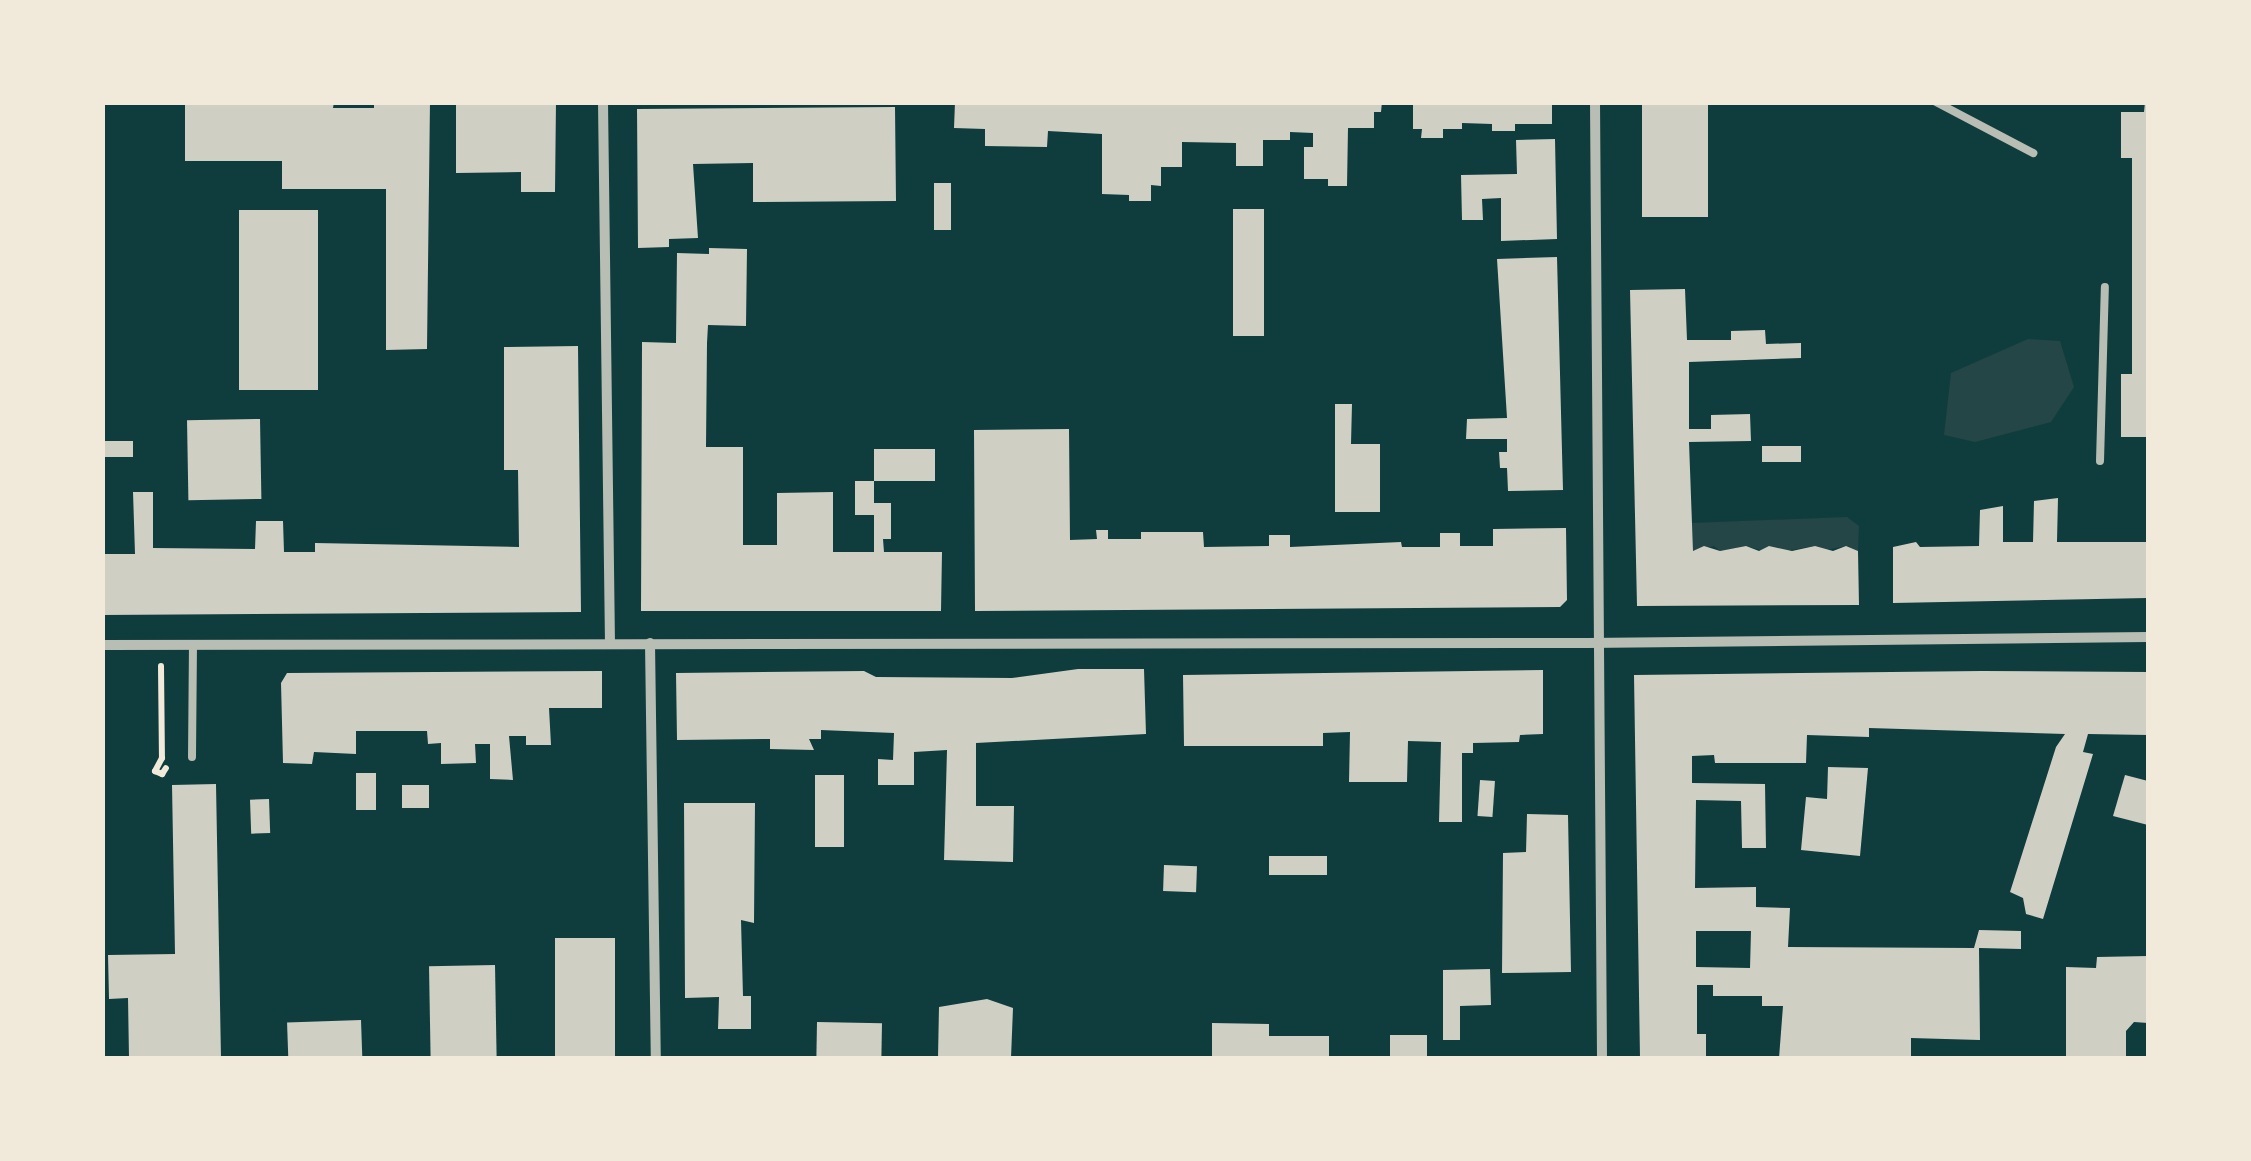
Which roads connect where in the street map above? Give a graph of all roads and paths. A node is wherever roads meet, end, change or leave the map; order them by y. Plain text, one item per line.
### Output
1 (604, 102) edge
2 (1596, 102) edge
3 (1936, 102) edge
4 (2032, 153) dead end
5 (2105, 288) dead end
6 (2100, 461) dead end
7 (2148, 637) edge
8 (610, 642) junction
9 (650, 642) junction
10 (1600, 642) junction
11 (162, 644) junction
12 (193, 644) junction
13 (102, 645) edge
14 (192, 757) dead end
15 (166, 768) dead end
16 (656, 1058) edge
17 (1602, 1058) edge

1 - 8 street
2 - 10 street
3 - 4 lane
5 - 6 lane
7 - 10 street
8 - 9 street
8 - 12 street
9 - 10 street
9 - 16 street
10 - 17 street
11 - 12 street
11 - 13 street
11 - 15 path
12 - 14 lane

